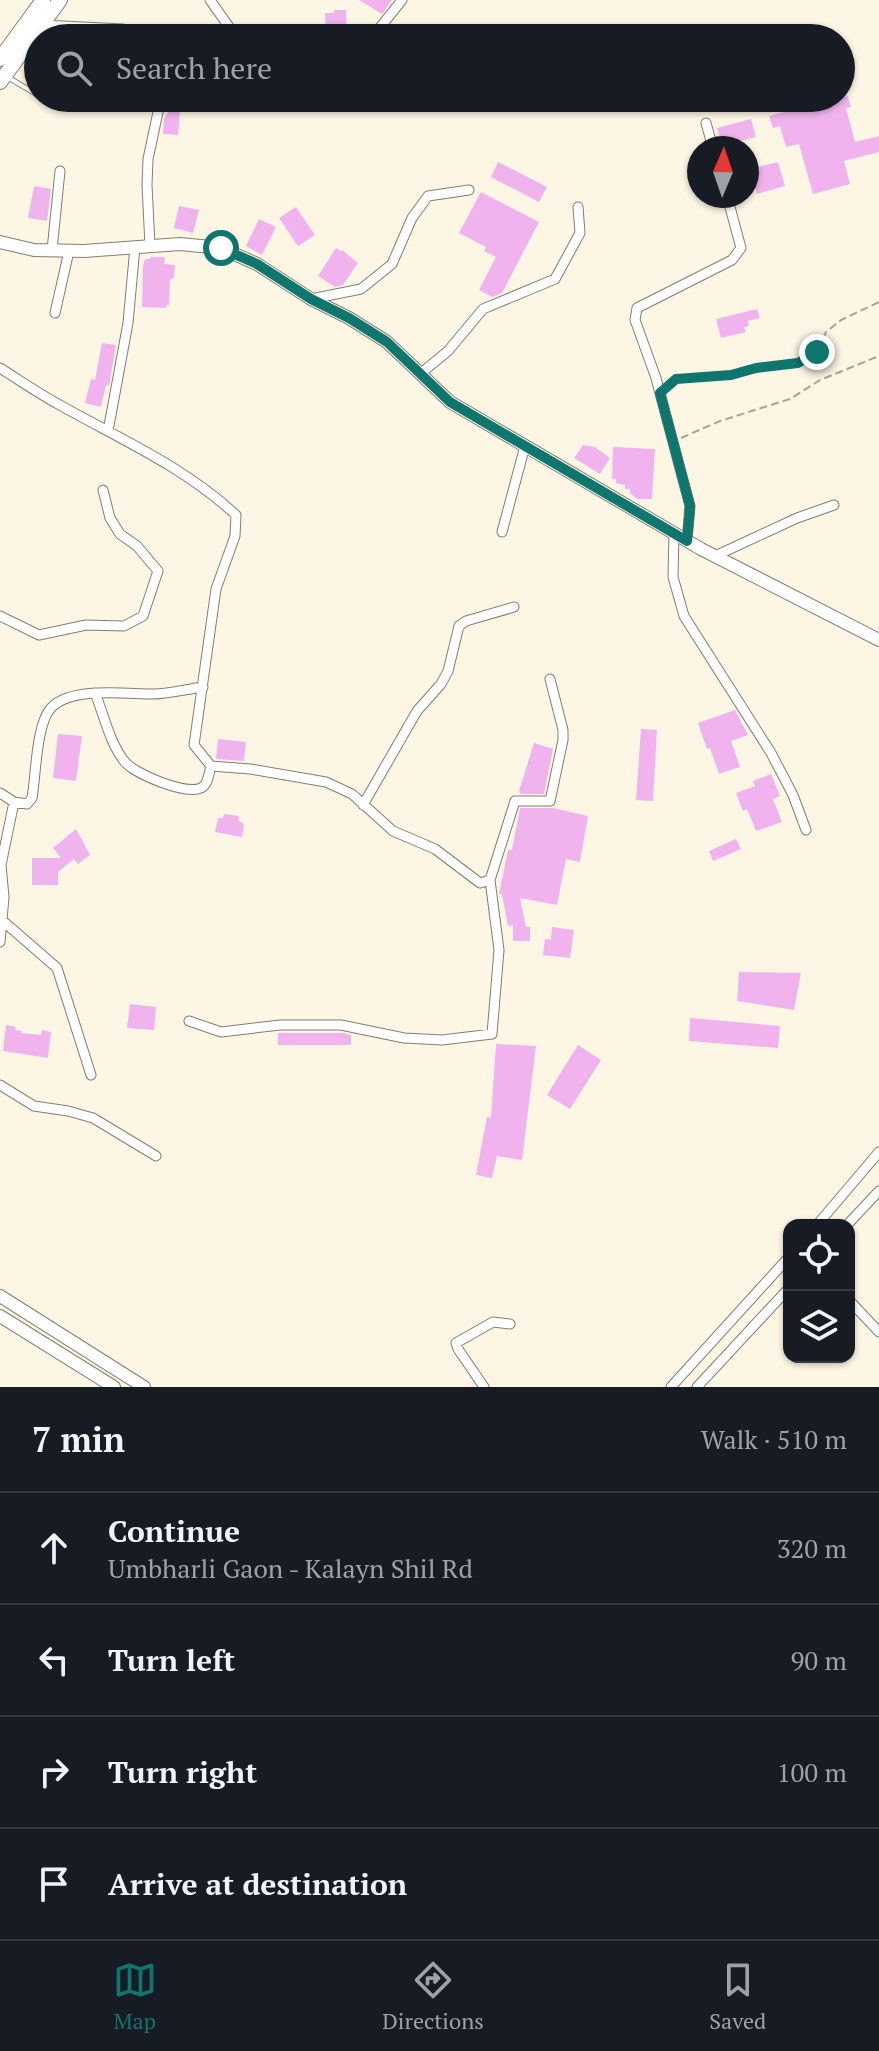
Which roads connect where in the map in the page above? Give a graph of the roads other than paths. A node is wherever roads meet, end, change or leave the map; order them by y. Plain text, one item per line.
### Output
1 (43, 0) edge
2 (60, 0) edge
3 (210, 0) edge
4 (402, 0) edge
5 (26, 24) edge
6 (45, 24) edge
7 (227, 24) edge
8 (383, 24) edge
9 (24, 26) edge
10 (24, 51) edge
11 (0, 59) edge
12 (2, 78) edge
13 (24, 88) edge
14 (158, 112) edge
15 (706, 123) dead end
16 (710, 136) edge
17 (60, 171) dead end
18 (469, 190) dead end
19 (578, 207) dead end
20 (730, 208) edge
21 (0, 242) edge
22 (150, 246) junction
23 (135, 247) junction
24 (52, 250) junction
25 (69, 251) junction
26 (311, 299) junction
27 (55, 313) dead end
28 (0, 368) edge
29 (420, 374) junction
30 (108, 431) junction
31 (525, 446) junction
32 (103, 490) dead end
33 (834, 505) dead end
34 (502, 532) dead end
35 (674, 533) junction
36 (687, 541) junction
37 (715, 556) junction
38 (514, 607) dead end
39 (0, 616) edge
40 (879, 640) edge
41 (550, 679) dead end
42 (203, 687) junction
43 (95, 693) junction
44 (211, 766) junction
45 (0, 793) edge
46 (14, 802) junction
47 (363, 805) junction
48 (806, 830) dead end
49 (490, 880) junction
50 (3, 921) junction
51 (0, 942) edge
52 (189, 1021) dead end
53 (91, 1075) dead end
54 (0, 1085) edge
55 (879, 1152) edge
56 (156, 1156) dead end
57 (879, 1191) edge
58 (822, 1219) edge
59 (853, 1219) edge
60 (783, 1264) edge
61 (786, 1291) edge
62 (0, 1296) edge
63 (855, 1306) edge
64 (0, 1316) edge
65 (510, 1324) dead end
66 (879, 1332) edge
67 (114, 1387) edge
68 (144, 1387) edge
69 (484, 1387) edge
70 (671, 1387) edge
71 (697, 1387) edge

1 - 5 main road
2 - 6 main road
3 - 7 street
4 - 8 street
9 - 11 main road
10 - 12 main road
12 - 13 lane
14 - 22 street
15 - 16 street
17 - 24 street
18 - 26 street
19 - 29 street
20 - 36 street
21 - 24 street
22 - 23 street
22 - 26 street
23 - 25 street
23 - 30 street
24 - 25 street
25 - 27 street
26 - 29 street
28 - 30 street
29 - 31 street
30 - 42 street
31 - 34 street
31 - 35 street
32 - 39 street
33 - 37 street
35 - 36 street
35 - 48 street
36 - 37 street
37 - 40 street
38 - 47 street
41 - 49 street
42 - 43 street
42 - 44 street
43 - 44 street
43 - 46 street
44 - 47 street
45 - 46 street
46 - 50 street
47 - 49 street
49 - 52 street
50 - 51 street
50 - 53 street
54 - 56 street
55 - 58 street
57 - 59 street
60 - 70 street
61 - 71 street
62 - 68 street
63 - 66 street
64 - 67 street
65 - 69 street

